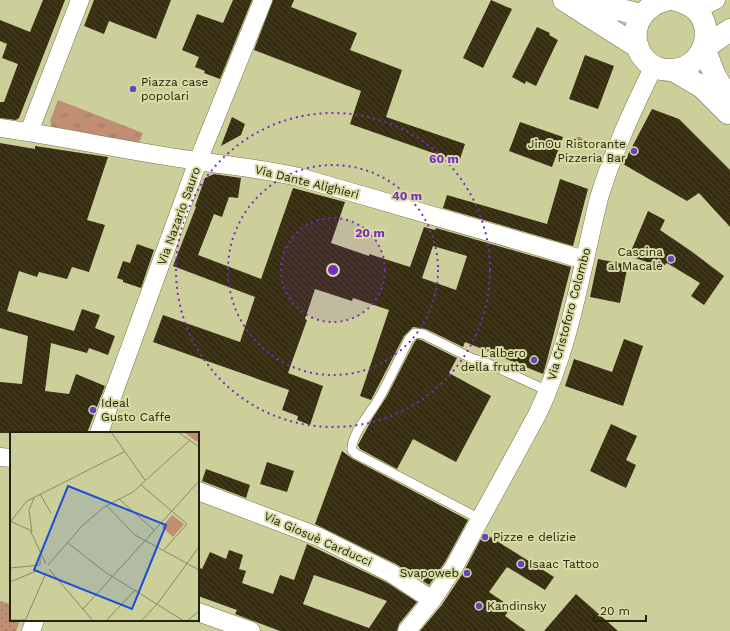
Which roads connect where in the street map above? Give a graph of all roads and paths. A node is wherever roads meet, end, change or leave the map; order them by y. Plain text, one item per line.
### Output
1 (80, 0) edge
2 (264, 0) edge
3 (564, 0) edge
4 (582, 0) edge
5 (676, 0) edge
6 (716, 0) edge
7 (650, 6) edge
8 (696, 10) junction
9 (730, 30) edge
10 (638, 48) junction
11 (704, 48) junction
12 (663, 68) junction
13 (730, 101) edge
14 (730, 115) edge
15 (0, 128) edge
16 (29, 132) junction
17 (198, 161) junction
18 (584, 260) junction
19 (548, 390) junction
20 (99, 432) edge
21 (0, 457) edge
22 (10, 458) edge
23 (199, 491) edge
24 (480, 519) junction
25 (432, 600) junction
26 (199, 612) edge
27 (35, 621) edge
28 (31, 631) edge
29 (251, 631) edge
30 (407, 631) edge

1 - 16 street
2 - 17 street, Via Nazario Sauro
3 - 10 street
4 - 7 street
5 - 8 street
6 - 8 street
7 - 10 street
8 - 11 street
9 - 11 street
10 - 12 street
11 - 12 street
11 - 13 street
12 - 14 street
12 - 18 street, Via Cristoforo Colombo
15 - 16 street, Via Dante Alighieri
16 - 17 street, Via Dante Alighieri
17 - 18 street, Via Dante Alighieri
17 - 20 street, Via Nazario Sauro
18 - 19 street, Via Cristoforo Colombo
19 - 24 street, Via Cristoforo Colombo
19 - 24 lane
21 - 22 street
23 - 25 street, Via Giosuè Carducci
24 - 25 street, Via Cristoforo Colombo
25 - 30 street, Via Cristoforo Colombo
26 - 29 street
27 - 28 street

